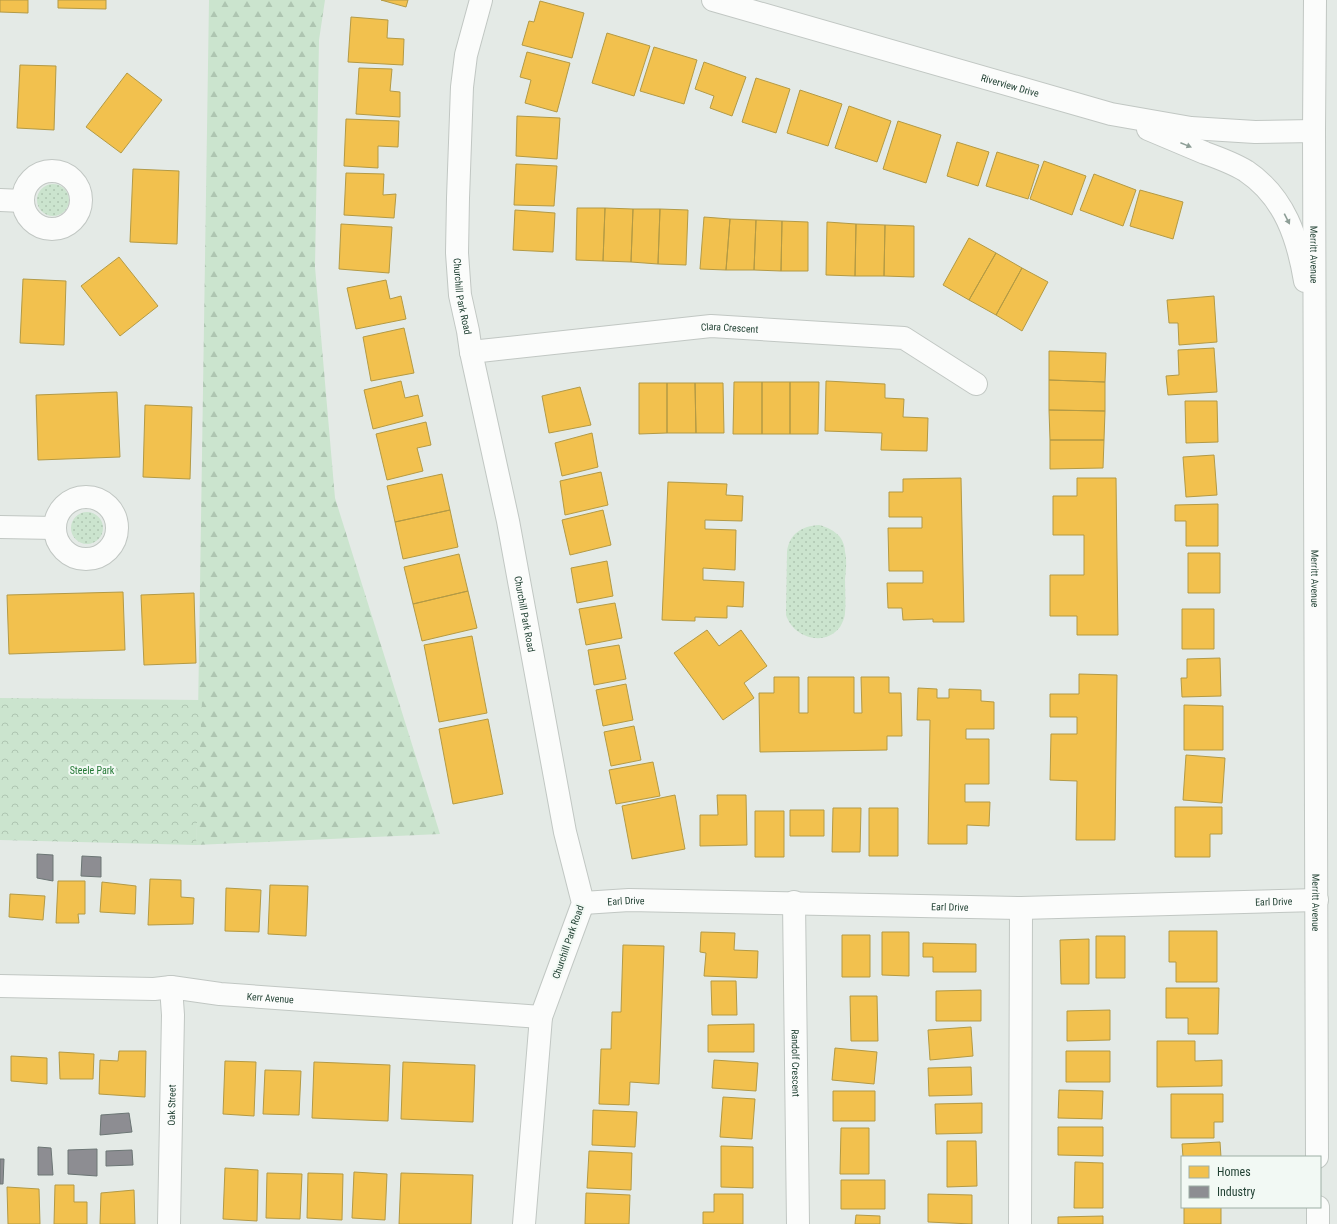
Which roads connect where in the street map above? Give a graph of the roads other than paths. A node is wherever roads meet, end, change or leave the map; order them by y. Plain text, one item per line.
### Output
1 (481, 0) edge
2 (713, 0) edge
3 (1315, 0) edge
4 (1111, 114) junction
5 (1314, 131) junction
6 (0, 200) edge
7 (23, 201) dead end
8 (1315, 319) junction
9 (470, 352) junction
10 (976, 384) dead end
11 (0, 527) edge
12 (55, 528) dead end
13 (1317, 900) junction
14 (794, 902) junction
15 (582, 903) junction
16 (1021, 908) junction
17 (0, 986) edge
18 (171, 987) junction
19 (541, 1017) junction
20 (1318, 1156) edge
21 (1318, 1208) edge
22 (169, 1224) edge
23 (524, 1224) edge
24 (798, 1224) edge
25 (1020, 1224) edge
26 (1318, 1224) edge

1 - 9 street, Churchill Park Road
2 - 4 street, Riverview Drive
3 - 5 street, Merritt Avenue
4 - 5 street, Riverview Drive
4 -> 8 street
5 - 8 street, Merritt Avenue
6 - 7 street
8 - 13 street, Merritt Avenue
9 - 10 street, Clara Crescent
9 - 15 street, Churchill Park Road
11 - 12 street
13 - 16 street, Earl Drive
13 - 20 street, Merritt Avenue
14 - 15 street, Earl Drive
14 - 16 street, Earl Drive
14 - 24 street, Randolf Crescent
15 - 19 street, Churchill Park Road
16 - 25 street
17 - 18 street, Kerr Avenue
18 - 19 street, Kerr Avenue
18 - 22 street, Oak Street
19 - 23 street, Churchill Park Road
21 - 26 street

